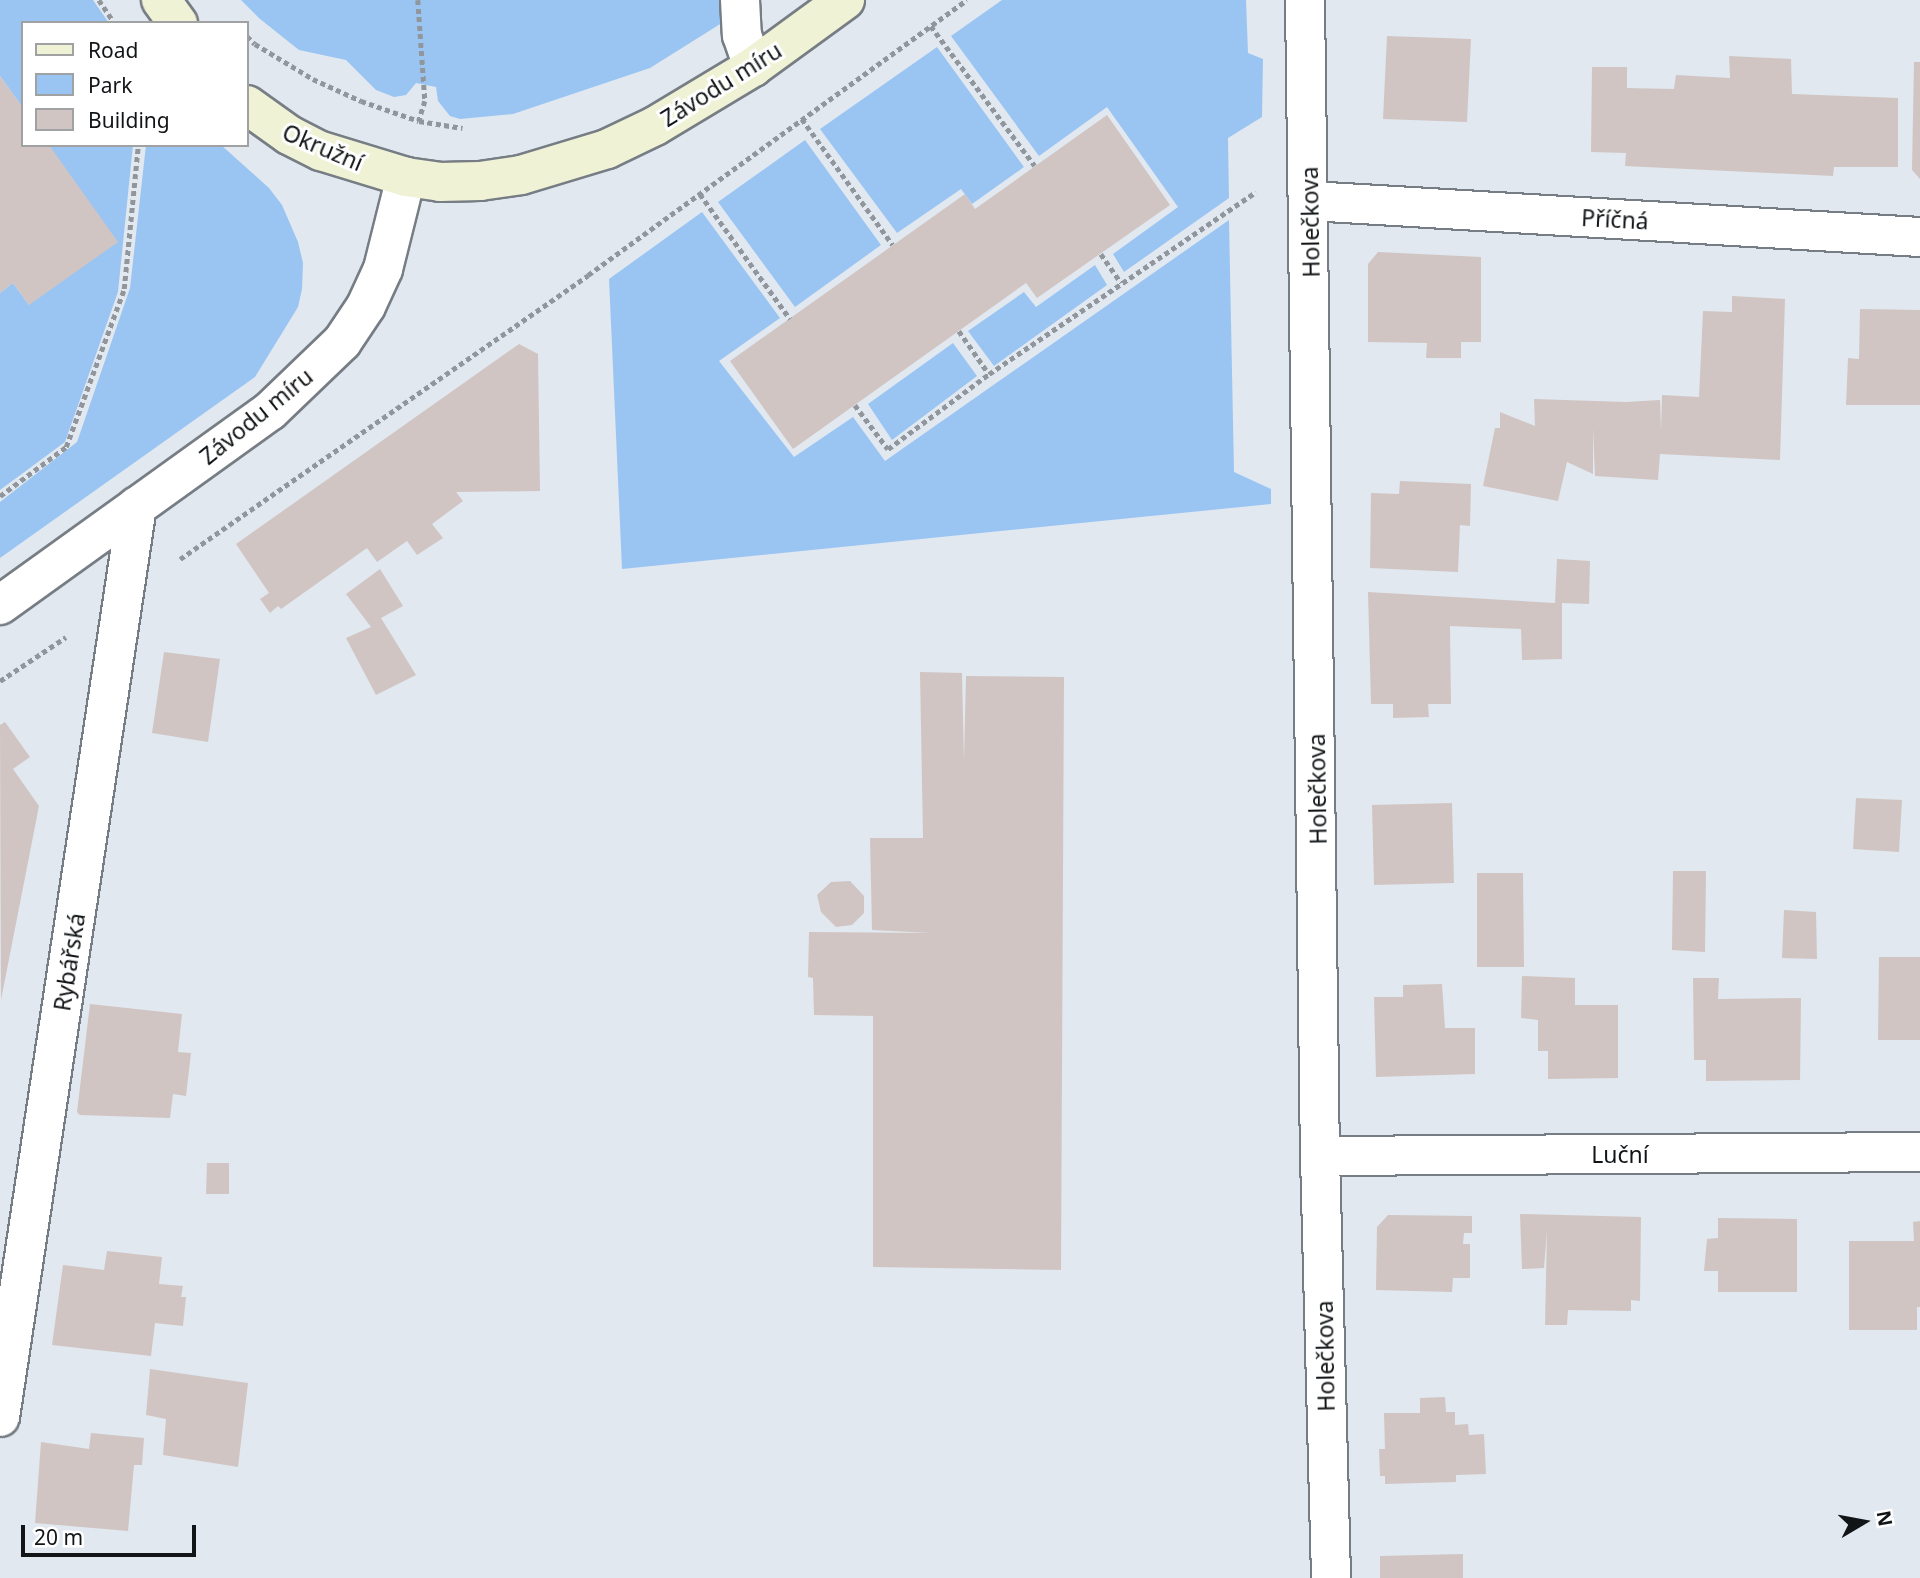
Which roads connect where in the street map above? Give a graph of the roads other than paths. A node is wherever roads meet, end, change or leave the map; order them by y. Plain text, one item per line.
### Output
1 (161, 0) edge
2 (740, 0) edge
3 (845, 0) edge
4 (1306, 0) edge
5 (177, 21) edge
6 (753, 67) junction
7 (248, 106) edge
8 (406, 177) junction
9 (1310, 201) junction
10 (1920, 237) edge
11 (137, 506) junction
12 (0, 604) edge
13 (1920, 1152) edge
14 (1320, 1156) junction
15 (0, 1417) edge
16 (1331, 1578) edge

1 - 5 main road
2 - 6 street
3 - 6 main road, Závodu míru
4 - 9 street, Holečkova
6 - 8 main road, Závodu míru
7 - 8 main road, Okružní
8 - 11 street, Závodu míru
9 - 10 street, Příčná
9 - 14 street, Holečkova
11 - 12 street, Závodu míru
11 - 15 street, Rybářská
13 - 14 street, Luční
14 - 16 street, Holečkova

